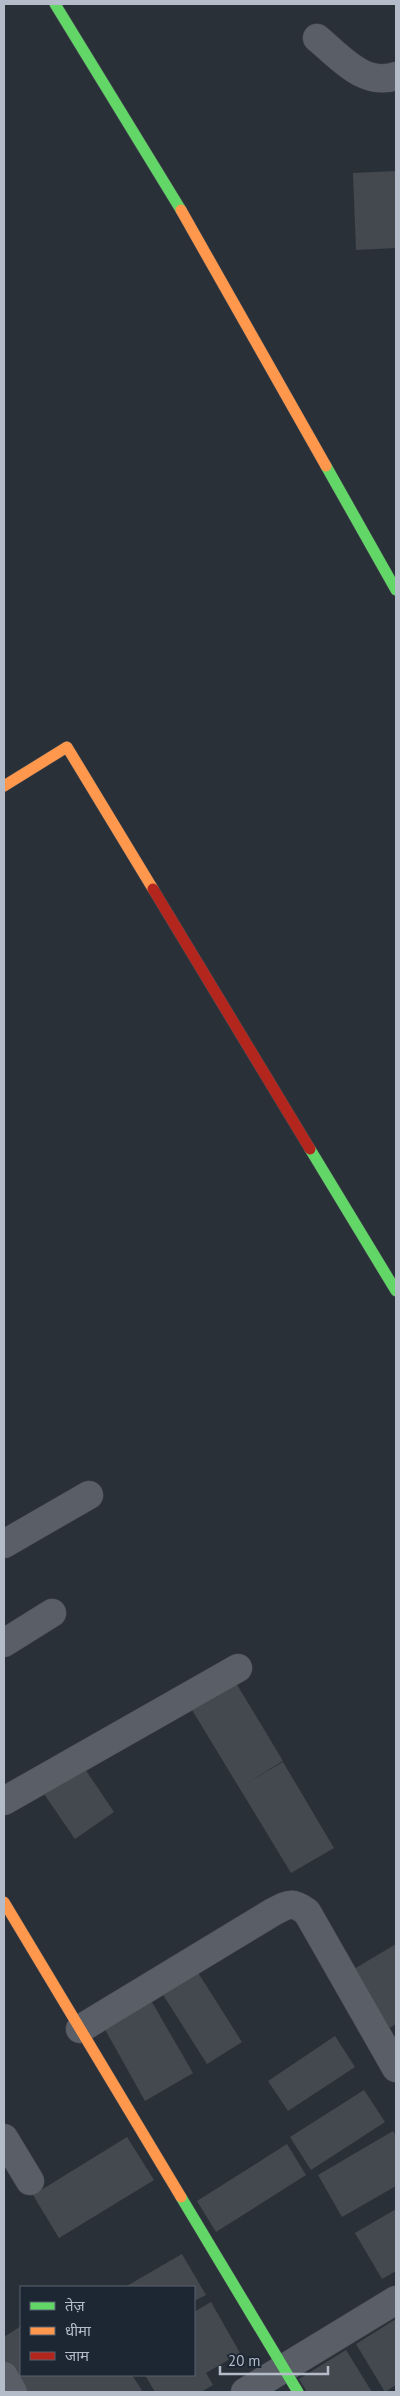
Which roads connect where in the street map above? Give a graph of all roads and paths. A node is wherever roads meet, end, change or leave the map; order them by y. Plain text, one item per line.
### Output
1 (55, 4) edge
2 (317, 38) dead end
3 (396, 76) edge
4 (396, 590) edge
5 (4, 786) edge
6 (396, 1291) edge
7 (89, 1494) dead end
8 (4, 1544) edge
9 (52, 1613) dead end
10 (4, 1643) edge
11 (238, 1668) dead end
12 (4, 1801) edge
13 (4, 1902) edge
14 (80, 2029) junction
15 (396, 2068) edge
16 (4, 2138) edge
17 (30, 2181) dead end
18 (396, 2300) edge
19 (284, 2369) junction
20 (4, 2376) edge
21 (13, 2392) edge
22 (245, 2392) edge
23 (298, 2392) edge

1 - 4 street
2 - 3 street
5 - 6 street
7 - 8 street
9 - 10 street
11 - 12 street
13 - 14 street
14 - 15 street
14 - 19 street
16 - 17 street
18 - 19 street
19 - 22 street
19 - 23 street
20 - 21 street

